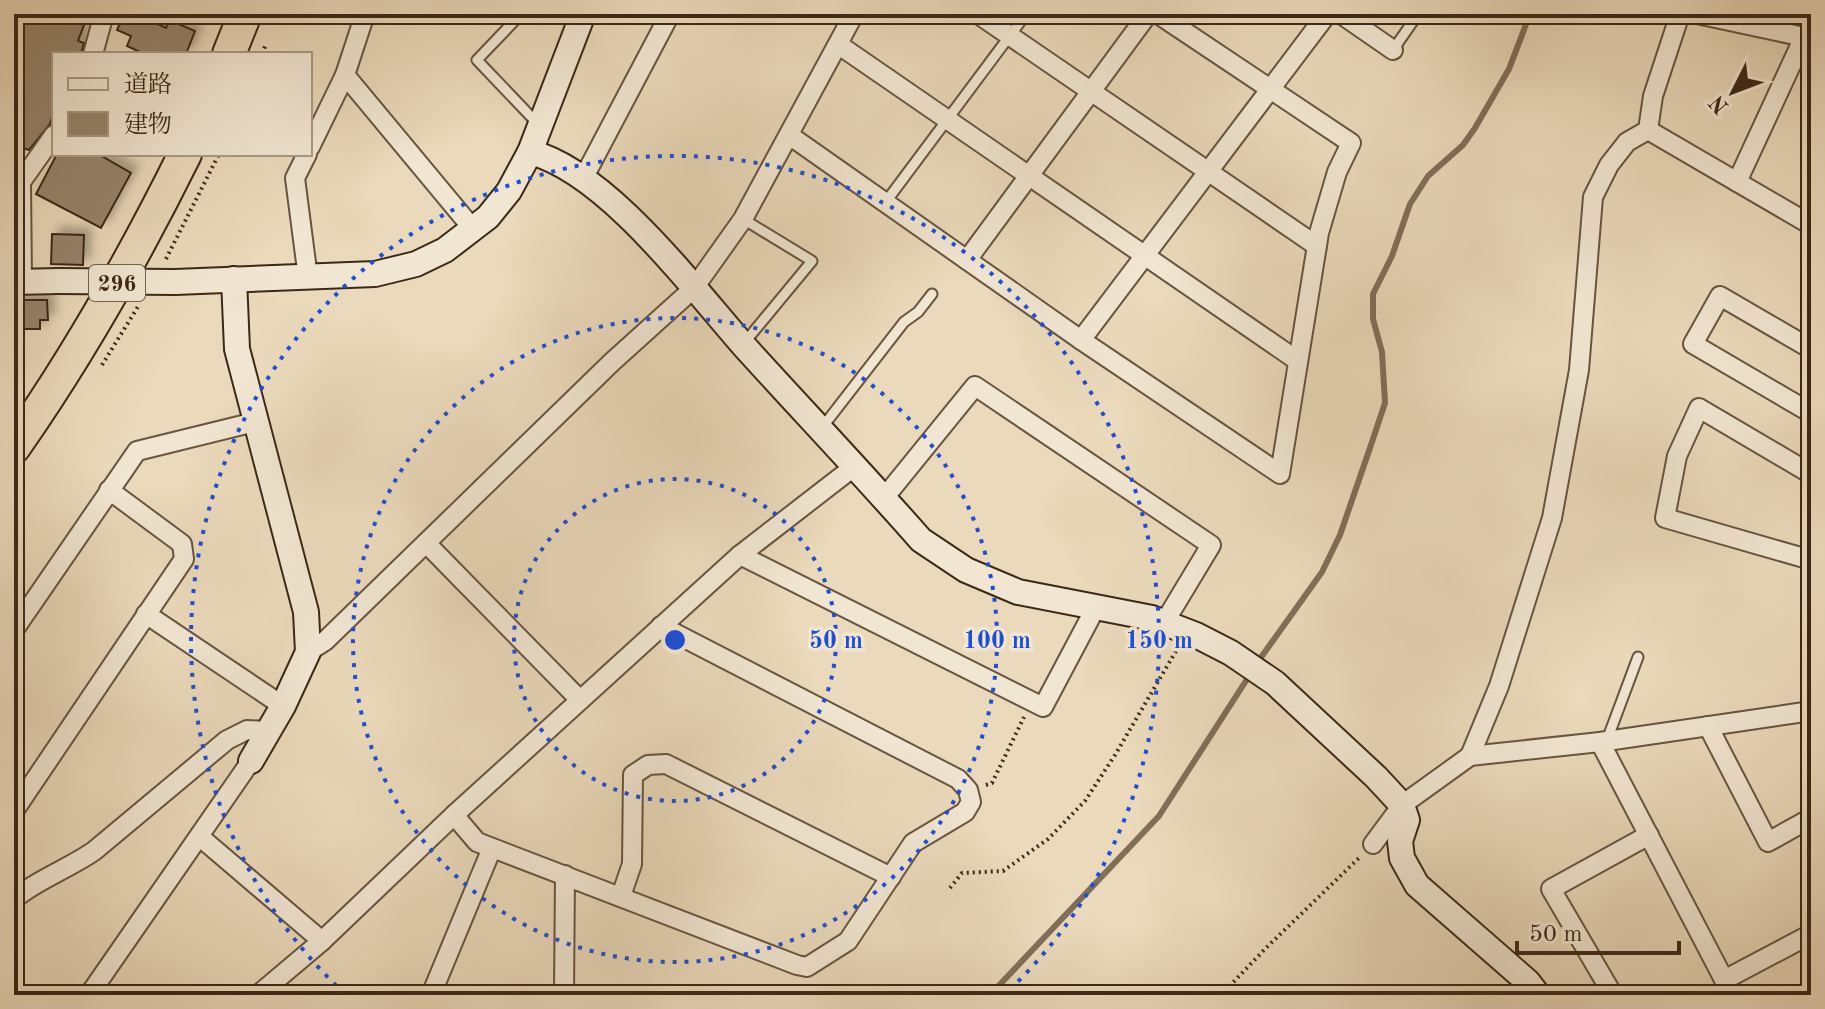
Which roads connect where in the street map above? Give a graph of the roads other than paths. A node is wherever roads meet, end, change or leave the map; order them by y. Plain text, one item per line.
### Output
1 (104, 14) edge
2 (245, 14) edge
3 (365, 14) edge
4 (521, 14) edge
5 (583, 14) edge
6 (670, 14) edge
7 (854, 14) edge
8 (978, 14) edge
9 (1026, 14) edge
10 (1148, 14) edge
11 (1158, 14) edge
12 (1327, 14) edge
13 (1341, 14) edge
14 (1418, 14) edge
15 (1433, 14) edge
16 (1443, 14) edge
17 (1680, 14) edge
18 (1697, 14) edge
19 (1009, 36) junction
20 (1808, 39) edge
21 (839, 45) junction
22 (1393, 50) joint
23 (94, 52) edge
24 (230, 52) edge
25 (345, 75) junction
26 (1271, 89) junction
27 (1091, 92) junction
28 (948, 118) junction
29 (540, 127) junction
30 (1648, 130) junction
31 (789, 135) junction
32 (52, 138) edge
33 (312, 143) edge
34 (530, 152) junction
35 (184, 156) edge
36 (306, 156) edge
37 (1207, 172) junction
38 (1029, 175) junction
39 (584, 177) junction
40 (1737, 182) junction
41 (885, 203) junction
42 (743, 219) junction
43 (1811, 225) edge
44 (473, 229) junction
45 (1317, 246) junction
46 (1145, 255) junction
47 (967, 260) junction
48 (308, 278) junction
49 (234, 279) junction
50 (18, 282) edge
51 (694, 288) junction
52 (932, 294) dead end
53 (1081, 340) junction
54 (743, 345) junction
55 (1811, 349) edge
56 (1298, 361) junction
57 (1811, 413) edge
58 (255, 422) junction
59 (821, 429) junction
60 (14, 447) edge
61 (855, 466) junction
62 (1811, 474) edge
63 (109, 490) junction
64 (884, 498) junction
65 (426, 543) junction
66 (740, 555) junction
67 (1811, 560) edge
68 (1096, 607) junction
69 (146, 614) junction
70 (1164, 623) junction
71 (661, 626) junction
72 (14, 630) edge
73 (308, 652) junction
74 (1638, 657) dead end
75 (580, 700) junction
76 (283, 706) junction
77 (1811, 711) edge
78 (1708, 726) junction
79 (268, 731) junction
80 (1603, 742) junction
81 (1470, 756) junction
82 (251, 761) joint
83 (1402, 805) junction
84 (14, 811) edge
85 (454, 815) junction
86 (1811, 818) edge
87 (1649, 835) junction
88 (200, 837) junction
89 (1373, 844) road end
90 (492, 848) junction
91 (565, 875) junction
92 (891, 877) junction
93 (18, 890) edge
94 (621, 896) junction
95 (1811, 934) edge
96 (322, 941) junction
97 (1728, 987) edge
98 (89, 995) edge
99 (258, 995) edge
100 (431, 995) edge
101 (564, 995) edge
102 (1538, 995) edge
103 (1613, 995) edge

1 - 23 street
2 - 24 highway
3 - 25 street
4 - 29 lane
5 - 29 street
6 - 39 street
7 - 21 street
8 - 19 street
9 - 19 lane
10 - 27 street
11 - 26 street
12 - 26 street
13 - 22 street
14 - 22 lane
15 - 16 lane
17 - 30 street
18 - 20 street
19 - 27 street
19 - 28 lane
20 - 40 street
21 - 28 street
21 - 31 street
25 - 33 street
25 - 44 street
26 - 37 street
26 - 45 street
27 - 37 street
27 - 38 street
28 - 38 street
28 - 41 lane
29 - 34 street
30 - 40 street
30 - 81 street
31 - 41 street
31 - 42 street
32 - 50 street
34 - 39 street
34 - 44 street
35 - 60 highway, 296
36 - 48 street
37 - 45 street
37 - 46 street
38 - 46 street
38 - 47 street
39 - 51 street
40 - 43 street
41 - 47 street
42 - 51 street
42 - 54 lane
44 - 48 street
45 - 56 street
46 - 53 street
46 - 56 street
47 - 53 street
48 - 49 street
49 - 50 street, bridge
49 - 58 street
51 - 54 street
51 - 65 street
52 - 59 lane
53 - 56 street
54 - 59 street
55 - 57 street
58 - 63 street
58 - 73 street
59 - 61 street
61 - 64 street
61 - 66 street
62 - 67 street
63 - 69 street
63 - 72 street
64 - 68 street
64 - 70 street
65 - 73 street
65 - 75 street
66 - 68 street
66 - 71 street
68 - 70 street
69 - 76 street
69 - 84 street
70 - 83 street
71 - 75 street
71 - 92 street
73 - 76 street
74 - 80 lane
75 - 85 street
76 - 79 street
77 - 78 street
78 - 80 street
78 - 86 street
79 - 82 street
79 - 93 street
80 - 81 street
80 - 87 street
81 - 83 street
82 - 88 street
83 - 89 street
83 - 102 street
85 - 90 street
85 - 96 street
87 - 97 street
87 - 103 street
88 - 96 street
88 - 98 street
90 - 91 street
90 - 100 street
91 - 94 street
91 - 101 street
92 - 94 street
92 - 94 street
95 - 97 street
96 - 99 street

